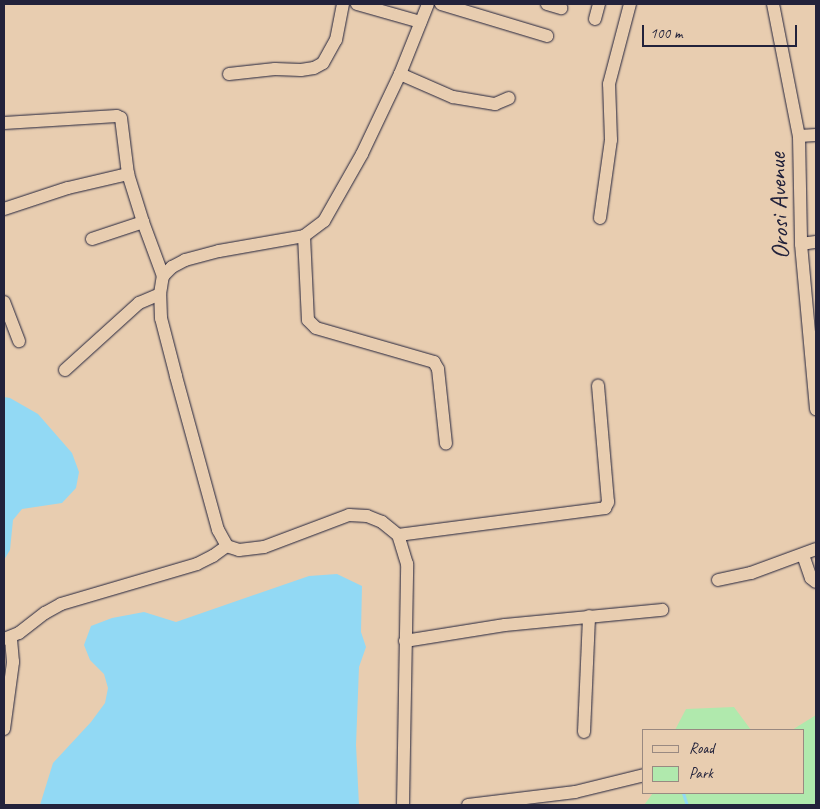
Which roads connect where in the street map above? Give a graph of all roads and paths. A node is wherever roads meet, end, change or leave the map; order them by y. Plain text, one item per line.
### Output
1 (343, 4) edge
2 (357, 4) edge
3 (428, 4) edge
4 (441, 4) edge
5 (547, 4) edge
6 (599, 4) edge
7 (630, 4) edge
8 (773, 4) edge
9 (561, 8) dead end
10 (595, 20) dead end
11 (420, 22) junction
12 (547, 36) dead end
13 (229, 74) dead end
14 (400, 74) junction
15 (509, 98) dead end
16 (4, 124) edge
17 (816, 135) edge
18 (799, 136) junction
19 (128, 174) junction
20 (4, 209) edge
21 (600, 218) dead end
22 (143, 222) junction
23 (304, 236) junction
24 (92, 239) dead end
25 (816, 242) edge
26 (801, 244) junction
27 (164, 276) junction
28 (160, 294) junction
29 (4, 302) edge
30 (20, 341) dead end
31 (65, 370) dead end
32 (598, 385) dead end
33 (816, 410) edge
34 (446, 444) dead end
35 (398, 535) junction
36 (227, 546) junction
37 (816, 549) edge
38 (803, 555) junction
39 (718, 580) dead end
40 (816, 582) edge
41 (662, 610) dead end
42 (589, 616) junction
43 (7, 638) edge
44 (406, 641) junction
45 (4, 729) edge
46 (584, 732) dead end
47 (642, 776) edge
48 (403, 805) edge
49 (468, 805) edge

1 - 13 street
2 - 11 street
3 - 11 street
4 - 12 street
5 - 9 street
6 - 10 street
7 - 21 street
8 - 18 street, Orosi Avenue
11 - 14 street
14 - 15 street
14 - 23 street
16 - 19 street
17 - 18 street
18 - 26 street, Orosi Avenue
19 - 20 street
19 - 22 street
22 - 24 street
22 - 27 street
23 - 27 street
23 - 34 street
25 - 26 street
26 - 33 street, Orosi Avenue
27 - 28 street
28 - 31 street
28 - 36 street
29 - 30 street
32 - 35 street
35 - 36 street
35 - 44 street
36 - 43 street
37 - 38 street
38 - 39 street
38 - 40 street
41 - 42 street
42 - 44 street
42 - 46 street
43 - 45 street
44 - 48 street
47 - 49 street

